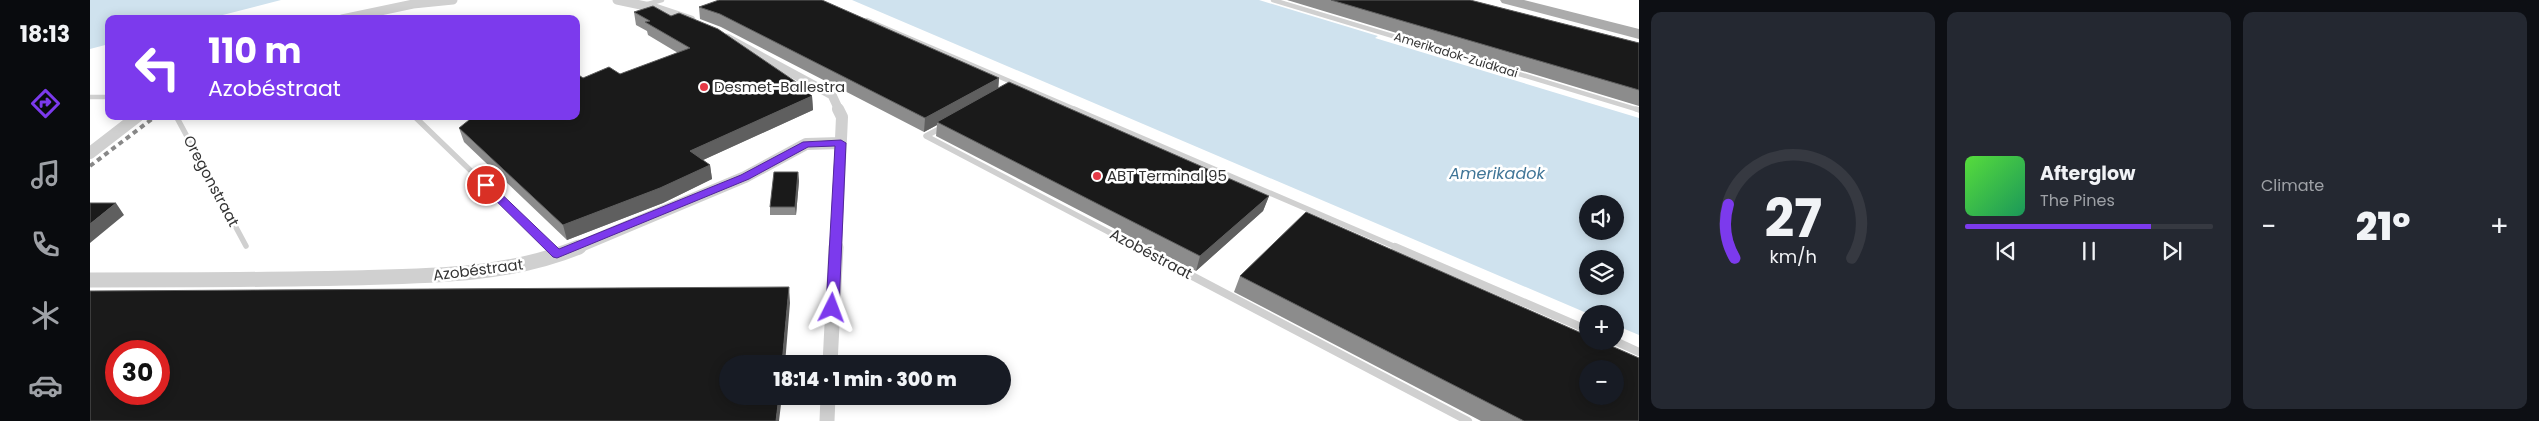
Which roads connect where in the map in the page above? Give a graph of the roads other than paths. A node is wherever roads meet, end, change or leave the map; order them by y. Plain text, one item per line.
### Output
1 (454, 0) edge
2 (616, 0) edge
3 (662, 0) edge
4 (1273, 0) edge
5 (1507, 0) edge
6 (643, 5) junction
7 (361, 15) edge
8 (857, 15) edge
9 (704, 26) edge
10 (720, 34) edge
11 (1639, 34) edge
12 (1018, 85) junction
13 (1010, 90) edge
14 (90, 97) edge
15 (105, 97) edge
16 (1639, 110) edge
17 (133, 120) edge
18 (178, 120) edge
19 (418, 120) edge
20 (951, 122) edge
21 (841, 143) junction
22 (90, 153) edge
23 (246, 246) dead end
24 (557, 254) junction
25 (90, 280) edge
26 (1579, 326) edge
27 (1624, 345) edge
28 (1639, 352) edge
29 (830, 355) edge
30 (828, 405) edge
31 (827, 421) edge
32 (1468, 421) edge

1 - 7 street
2 - 6 street
3 - 6 lane
4 - 16 lane, Amerikadok-Zuidkaai
5 - 11 main road
6 - 9 street
8 - 12 lane
10 - 21 street
12 - 13 lane
12 - 26 lane
14 - 15 lane
17 - 22 street
18 - 23 lane, Oregonstraat
19 - 24 lane
20 - 32 lane, Azobéstraat
21 - 24 street, Azobéstraat
21 - 29 street
24 - 25 street, Azobéstraat
27 - 28 lane
30 - 31 street

